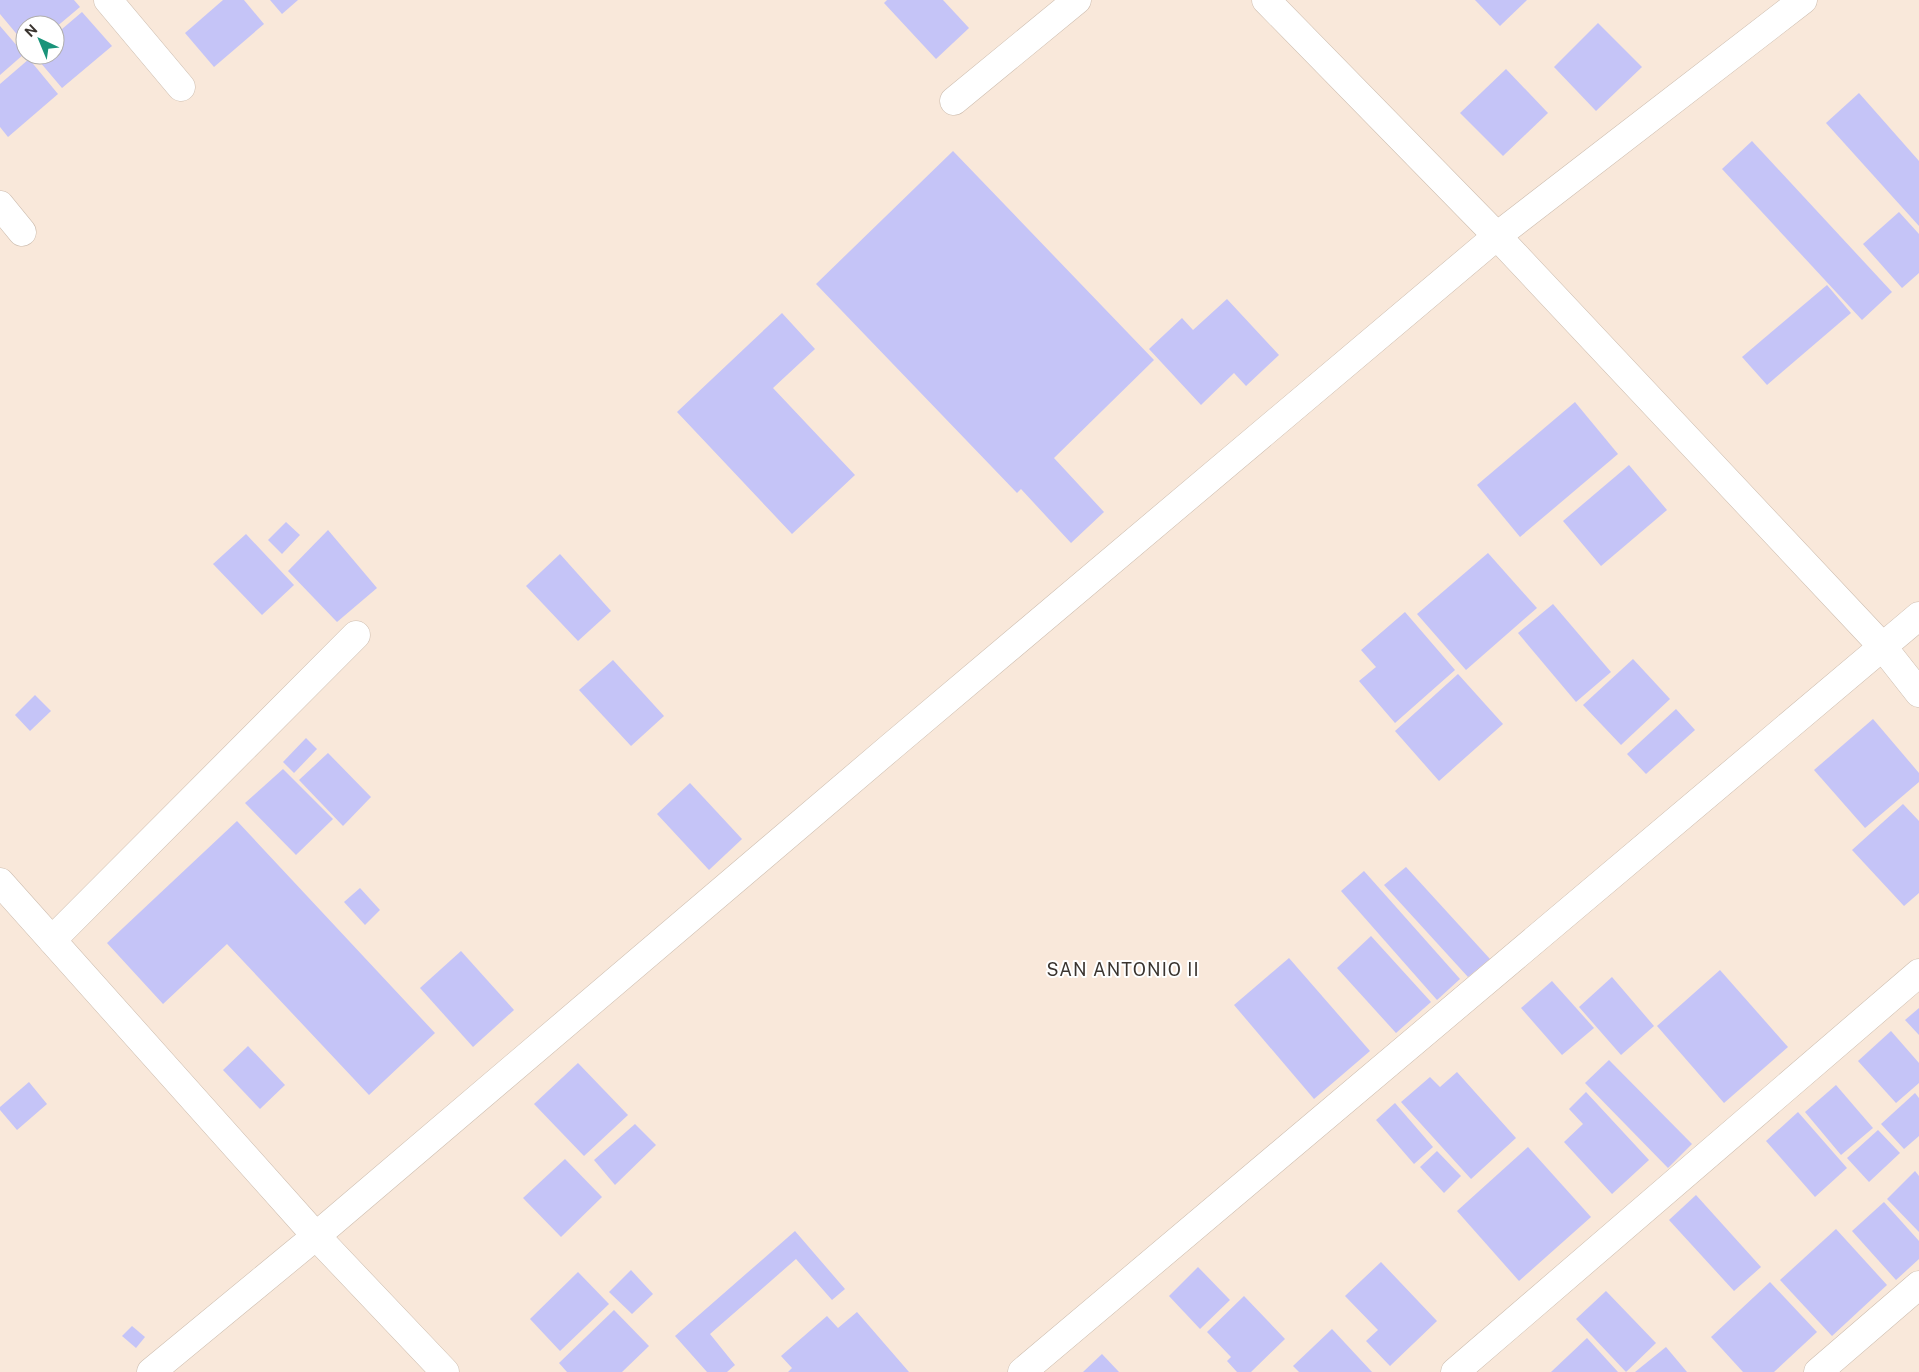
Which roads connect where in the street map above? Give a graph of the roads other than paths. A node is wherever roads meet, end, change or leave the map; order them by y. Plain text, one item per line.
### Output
1 (108, 0) edge
2 (1077, 0) edge
3 (1266, 0) edge
4 (1804, 0) edge
5 (181, 87) dead end
6 (954, 101) dead end
7 (0, 205) edge
8 (22, 232) dead end
9 (1497, 236) junction
10 (1919, 616) edge
11 (356, 635) dead end
12 (1882, 646) junction
13 (1919, 693) edge
14 (0, 882) edge
15 (52, 940) junction
16 (1919, 973) edge
17 (316, 1236) junction
18 (1919, 1285) edge
19 (152, 1372) edge
20 (445, 1372) edge
21 (1022, 1372) edge
22 (1455, 1372) edge
23 (1818, 1372) edge

1 - 5 street
2 - 6 street
3 - 9 street
4 - 9 street
7 - 8 street
9 - 12 street
9 - 17 street
10 - 12 street
11 - 15 street
12 - 13 street
12 - 21 street
14 - 15 street
15 - 17 street
16 - 22 street
17 - 19 street
17 - 20 street
18 - 23 street

